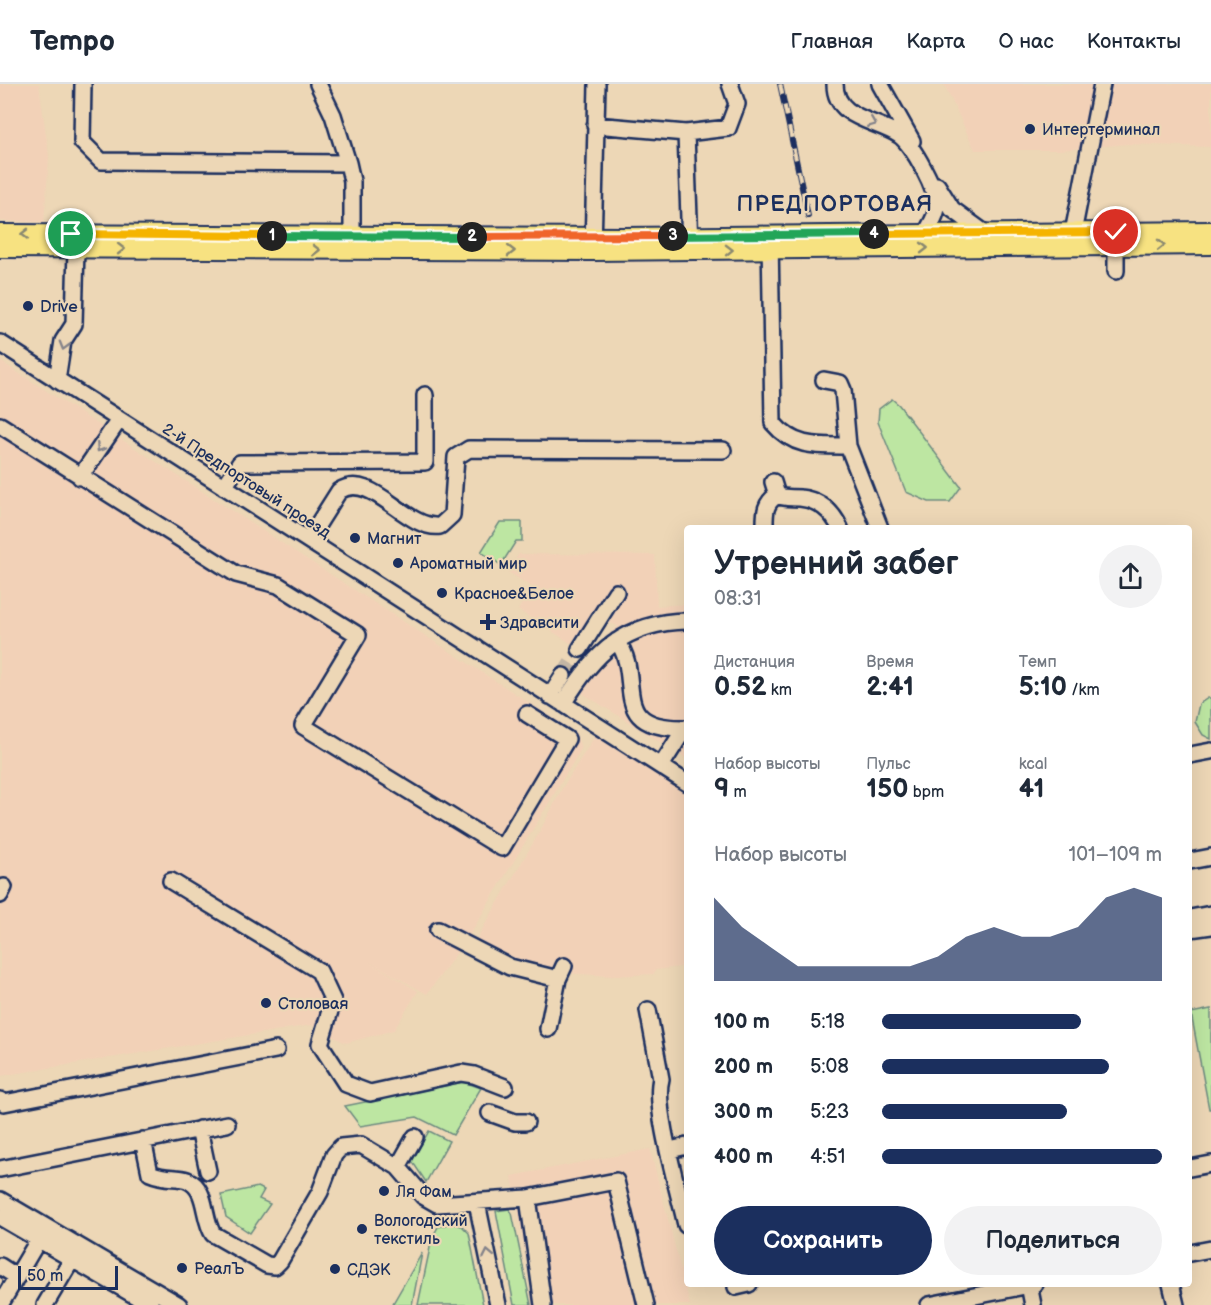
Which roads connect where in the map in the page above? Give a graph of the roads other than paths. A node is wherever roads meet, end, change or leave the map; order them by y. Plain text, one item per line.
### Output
1 (83, 84) edge
2 (318, 84) edge
3 (597, 84) edge
4 (730, 84) edge
5 (835, 84) edge
6 (880, 84) edge
7 (1102, 84) edge
8 (595, 125) junction
9 (686, 133) junction
10 (348, 164) junction
11 (1211, 231) edge
12 (926, 233) junction
13 (985, 233) junction
14 (0, 234) edge
15 (1071, 239) junction
16 (1116, 239) junction
17 (771, 242) junction
18 (352, 243) junction
19 (690, 243) junction
20 (593, 244) junction
21 (1211, 245) edge
22 (0, 248) edge
23 (76, 248) junction
24 (1116, 271) dead end
25 (0, 344) edge
26 (57, 380) junction
27 (824, 380) dead end
28 (424, 395) dead end
29 (119, 420) junction
30 (0, 425) edge
31 (848, 446) junction
32 (723, 450) dead end
33 (80, 477) junction
34 (225, 487) junction
35 (765, 525) edge
36 (838, 525) edge
37 (879, 525) edge
38 (308, 540) junction
39 (616, 592) dead end
40 (684, 621) edge
41 (617, 641) junction
42 (580, 649) tunnel mouth
43 (563, 676) tunnel mouth
44 (556, 700) junction
45 (527, 714) dead end
46 (684, 728) edge
47 (684, 731) edge
48 (1211, 751) edge
49 (1192, 755) edge
50 (661, 766) junction
51 (684, 781) edge
52 (1211, 857) edge
53 (1192, 861) edge
54 (171, 881) dead end
55 (1211, 914) edge
56 (1192, 918) edge
57 (1211, 926) edge
58 (438, 930) dead end
59 (1192, 930) edge
60 (648, 1010) dead end
61 (548, 1029) dead end
62 (276, 1050) dead end
63 (505, 1087) dead end
64 (0, 1100) edge
65 (490, 1113) dead end
66 (526, 1122) dead end
67 (226, 1124) dead end
68 (199, 1129) junction
69 (415, 1137) dead end
70 (143, 1140) junction
71 (684, 1147) edge
72 (670, 1150) junction
73 (1211, 1164) edge
74 (398, 1167) junction
75 (1192, 1168) edge
76 (0, 1169) edge
77 (208, 1171) dead end
78 (528, 1198) junction
79 (0, 1200) edge
80 (477, 1203) junction
81 (684, 1216) edge
82 (0, 1217) edge
83 (42, 1234) junction
84 (1211, 1249) edge
85 (76, 1253) junction
86 (1192, 1253) edge
87 (0, 1266) edge
88 (17, 1277) junction
89 (1010, 1287) edge
90 (1032, 1287) edge
91 (1172, 1287) edge
92 (976, 1290) edge
93 (950, 1303) edge
94 (0, 1305) edge
95 (45, 1305) edge
96 (151, 1305) edge
97 (179, 1305) edge
98 (498, 1305) edge
99 (543, 1305) edge
100 (646, 1305) edge
101 (929, 1305) edge
102 (1033, 1305) edge
103 (1176, 1305) edge

1 - 10 street
2 - 10 street
3 - 8 street
4 - 9 street
5 -> 12 street
6 - 13 street
7 - 15 street
8 - 9 street
8 - 20 street
9 - 19 street
10 - 18 street
11 - 16 main road
12 - 13 main road
12 - 17 main road
13 - 15 main road
18 -> 14 main road
15 - 16 main road
17 -> 15 main road
16 -> 21 main road
16 - 24 street
17 - 19 main road
17 - 31 street
18 - 20 main road
23 -> 18 main road
19 - 20 main road
22 - 23 main road
23 -> 26 street
25 - 26 street, 2-й Предпортовый проезд
26 - 29 street, 2-й Предпортовый проезд
27 - 31 street
28 - 34 street
29 -> 33 street
29 - 34 street, 2-й Предпортовый проезд
30 - 33 street
31 - 37 street
32 - 38 street
33 - 45 street
34 - 38 street, 2-й Предпортовый проезд
35 - 36 street
38 - 44 street, 2-й Предпортовый проезд
39 - 42 street
40 - 41 street
41 - 44 street
41 - 46 street
43 - 44 street
44 - 50 street, 2-й Предпортовый проезд
47 - 50 street
48 - 49 street
50 - 51 street, 2-й Предпортовый проезд
52 - 53 street
54 - 63 street
55 - 56 street
57 - 59 street
58 - 61 street
60 - 72 street
62 - 64 street
65 - 66 street
67 - 68 street
68 - 70 street
68 - 77 street
69 - 74 street
70 - 74 street
70 - 76 street
71 - 72 street
72 - 81 street
73 - 75 street
74 - 80 street
78 - 80 street
78 - 99 street
78 - 100 street
79 - 83 street
98 -> 80 street
82 - 83 street
83 - 85 street
83 - 88 street
84 - 86 street
85 - 95 street
85 - 96 street
85 - 97 street
87 - 88 street
88 - 94 street
89 - 92 street
90 - 102 street
91 - 103 street
92 - 93 street
93 - 101 street

